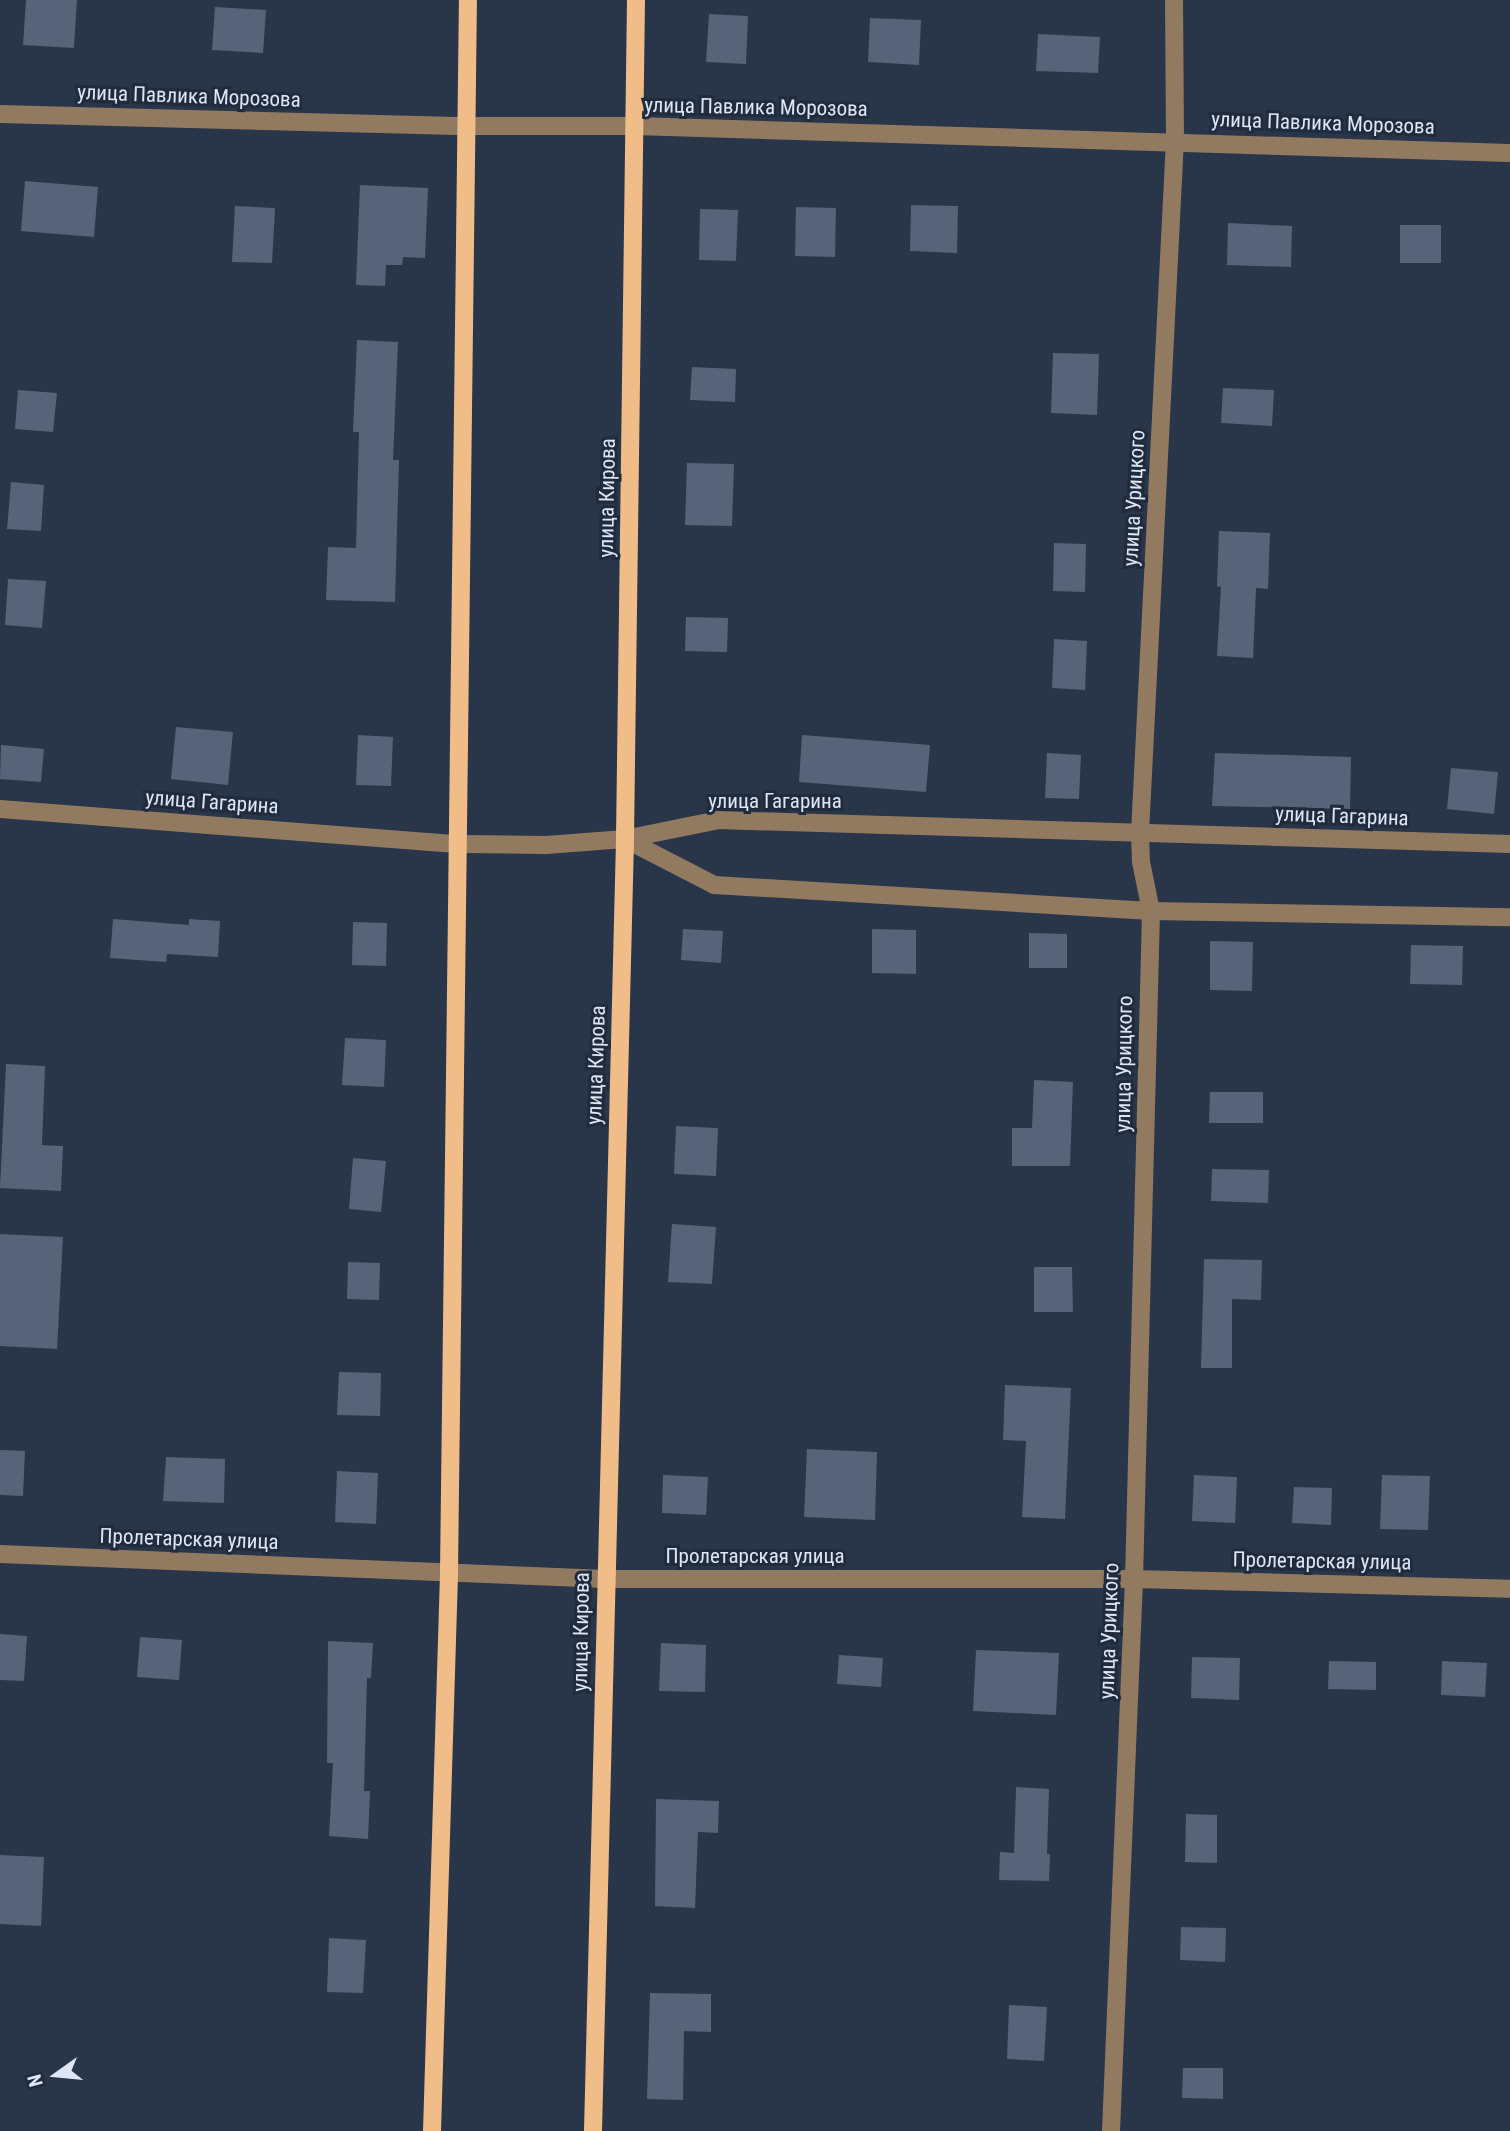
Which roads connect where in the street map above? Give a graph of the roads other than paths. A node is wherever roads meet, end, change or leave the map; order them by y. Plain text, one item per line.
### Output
1 (468, 0) edge
2 (636, 0) edge
3 (1174, 0) edge
4 (0, 114) edge
5 (466, 126) junction
6 (635, 126) junction
7 (1175, 141) junction
8 (1510, 153) edge
9 (0, 809) edge
10 (1140, 833) junction
11 (625, 839) junction
12 (460, 844) junction
13 (1510, 844) edge
14 (1151, 911) junction
15 (1510, 917) edge
16 (0, 1553) edge
17 (449, 1573) junction
18 (605, 1579) junction
19 (1134, 1579) junction
20 (1510, 1589) edge
21 (432, 2131) edge
22 (593, 2131) edge
23 (1111, 2131) edge

1 - 5 main road
2 - 6 main road, улица Кирова
3 - 7 street, улица Урицкого
4 - 5 street, улица Павлика Морозова
5 - 6 street, улица Павлика Морозова
5 - 12 main road
6 - 7 street, улица Павлика Морозова
6 - 11 main road, улица Кирова
7 - 8 street, улица Павлика Морозова
7 - 10 street, улица Урицкого
9 - 12 street, улица Гагарина
10 - 11 street, улица Гагарина
10 - 13 street, улица Гагарина
10 - 14 street, улица Урицкого
11 - 12 street, улица Гагарина
11 - 14 street
11 - 18 main road, улица Кирова
12 - 17 main road
14 - 15 street
14 - 19 street, улица Урицкого
16 - 17 street, Пролетарская улица
17 - 18 street, Пролетарская улица
17 - 21 main road
18 - 19 street, Пролетарская улица
18 - 22 main road, улица Кирова
19 - 20 street, Пролетарская улица
19 - 23 street, улица Урицкого

